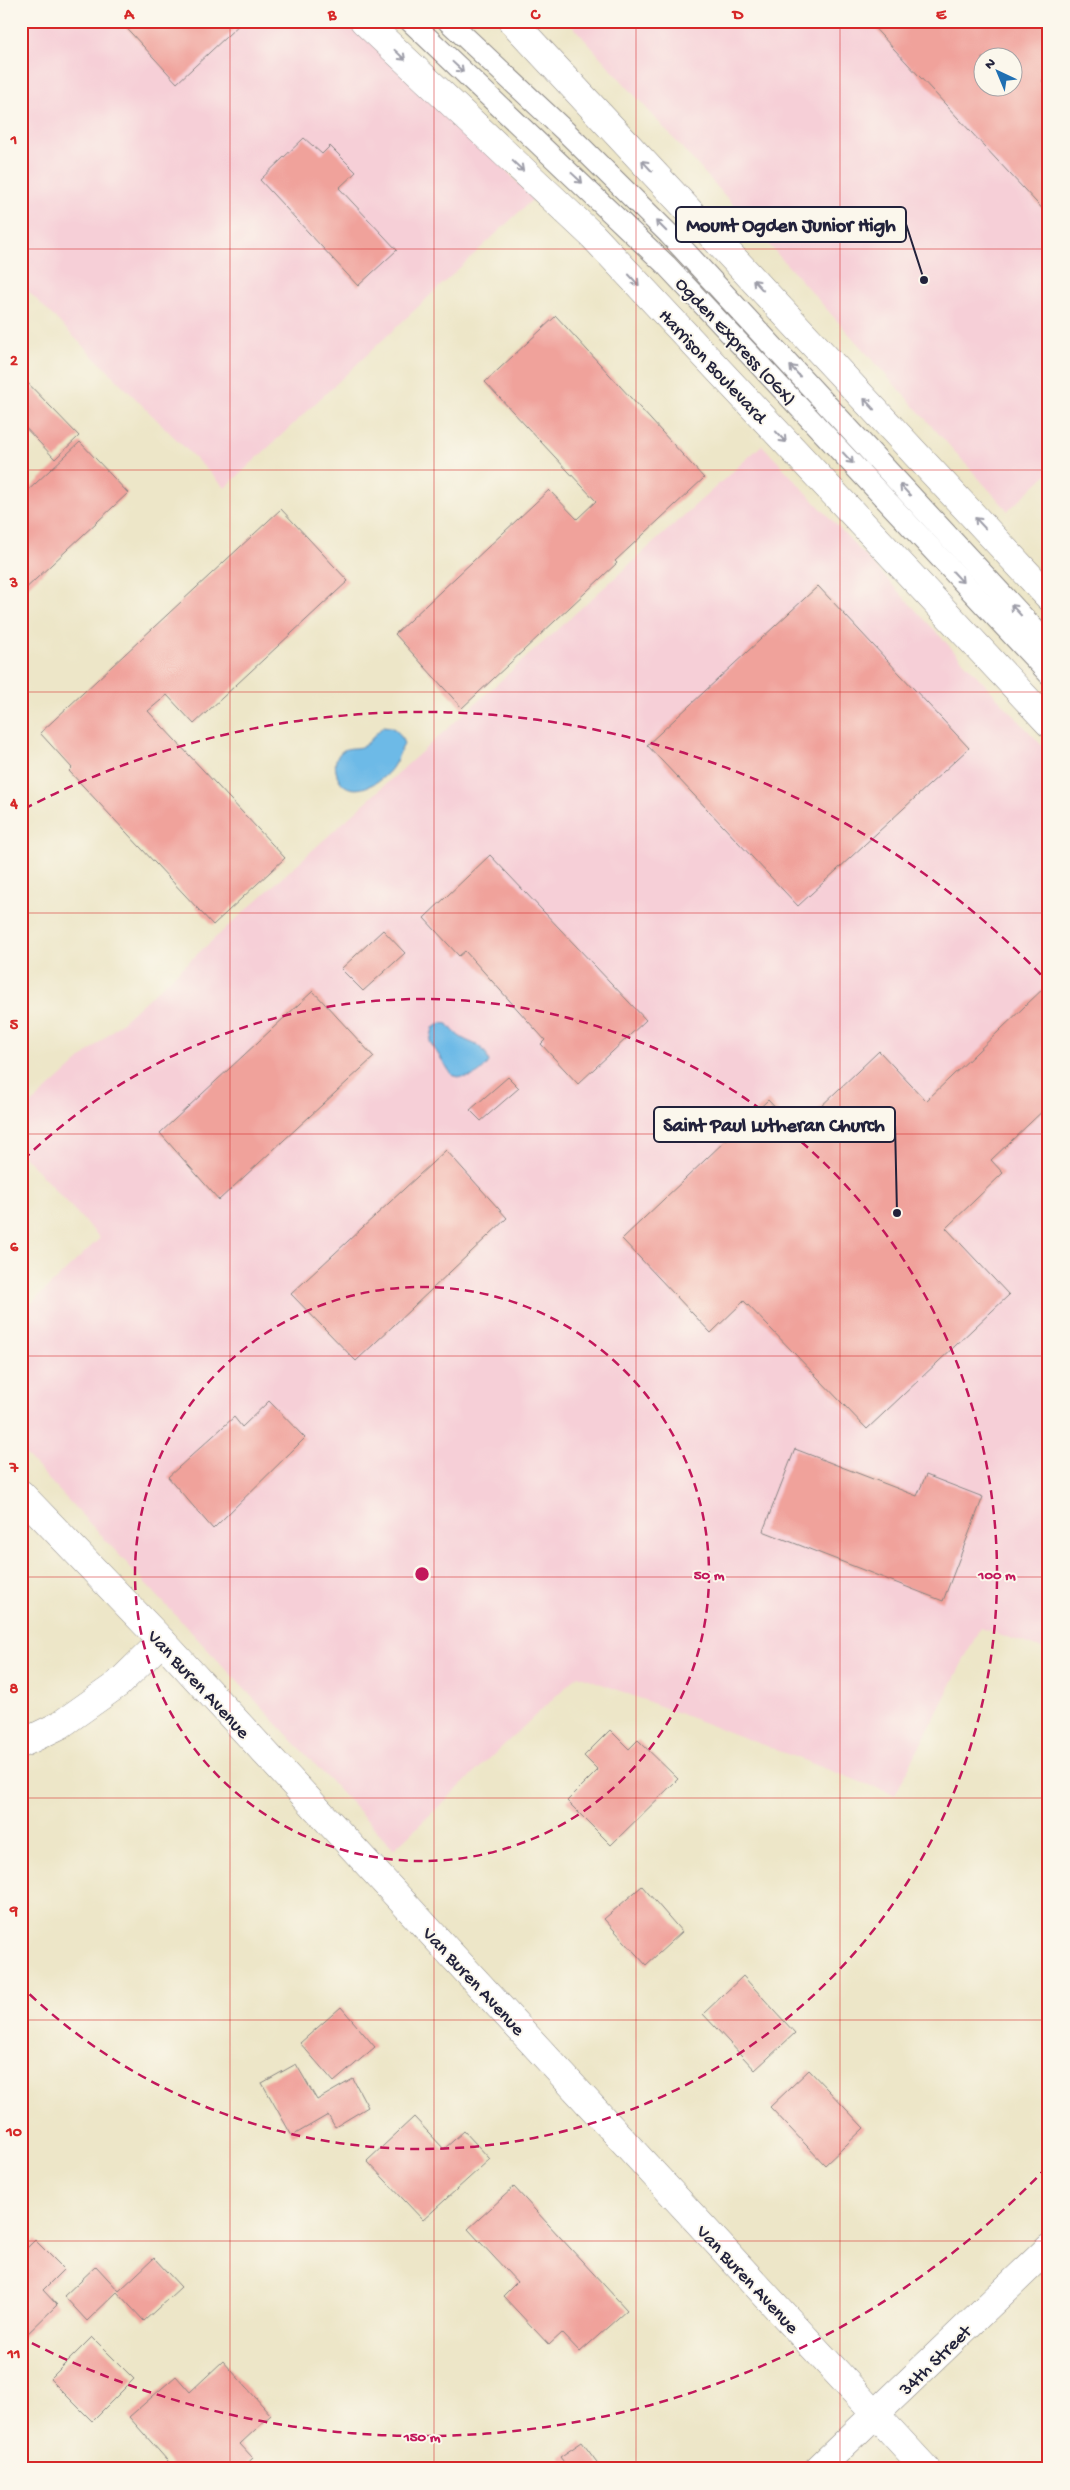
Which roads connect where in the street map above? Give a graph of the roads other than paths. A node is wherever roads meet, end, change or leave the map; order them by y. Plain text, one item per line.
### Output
1 (364, 21) edge
2 (410, 21) edge
3 (448, 21) edge
4 (512, 21) edge
5 (1049, 597) edge
6 (1049, 645) edge
7 (1049, 674) edge
8 (1049, 723) edge
9 (21, 1494) edge
10 (162, 1642) junction
11 (21, 1744) edge
12 (1049, 2248) edge
13 (876, 2415) junction
14 (818, 2469) edge
15 (926, 2469) edge

1 -> 8 street, Harrison Boulevard
2 -> 7 lane, Ogden Express (OGX)
6 -> 3 lane, Ogden Express (OGX)
5 -> 4 street
9 - 10 street, Van Buren Avenue
10 - 11 street
10 - 13 street, Van Buren Avenue
12 - 13 street, 34th Street
13 - 14 street, 34th Street
13 - 15 street, Van Buren Avenue

